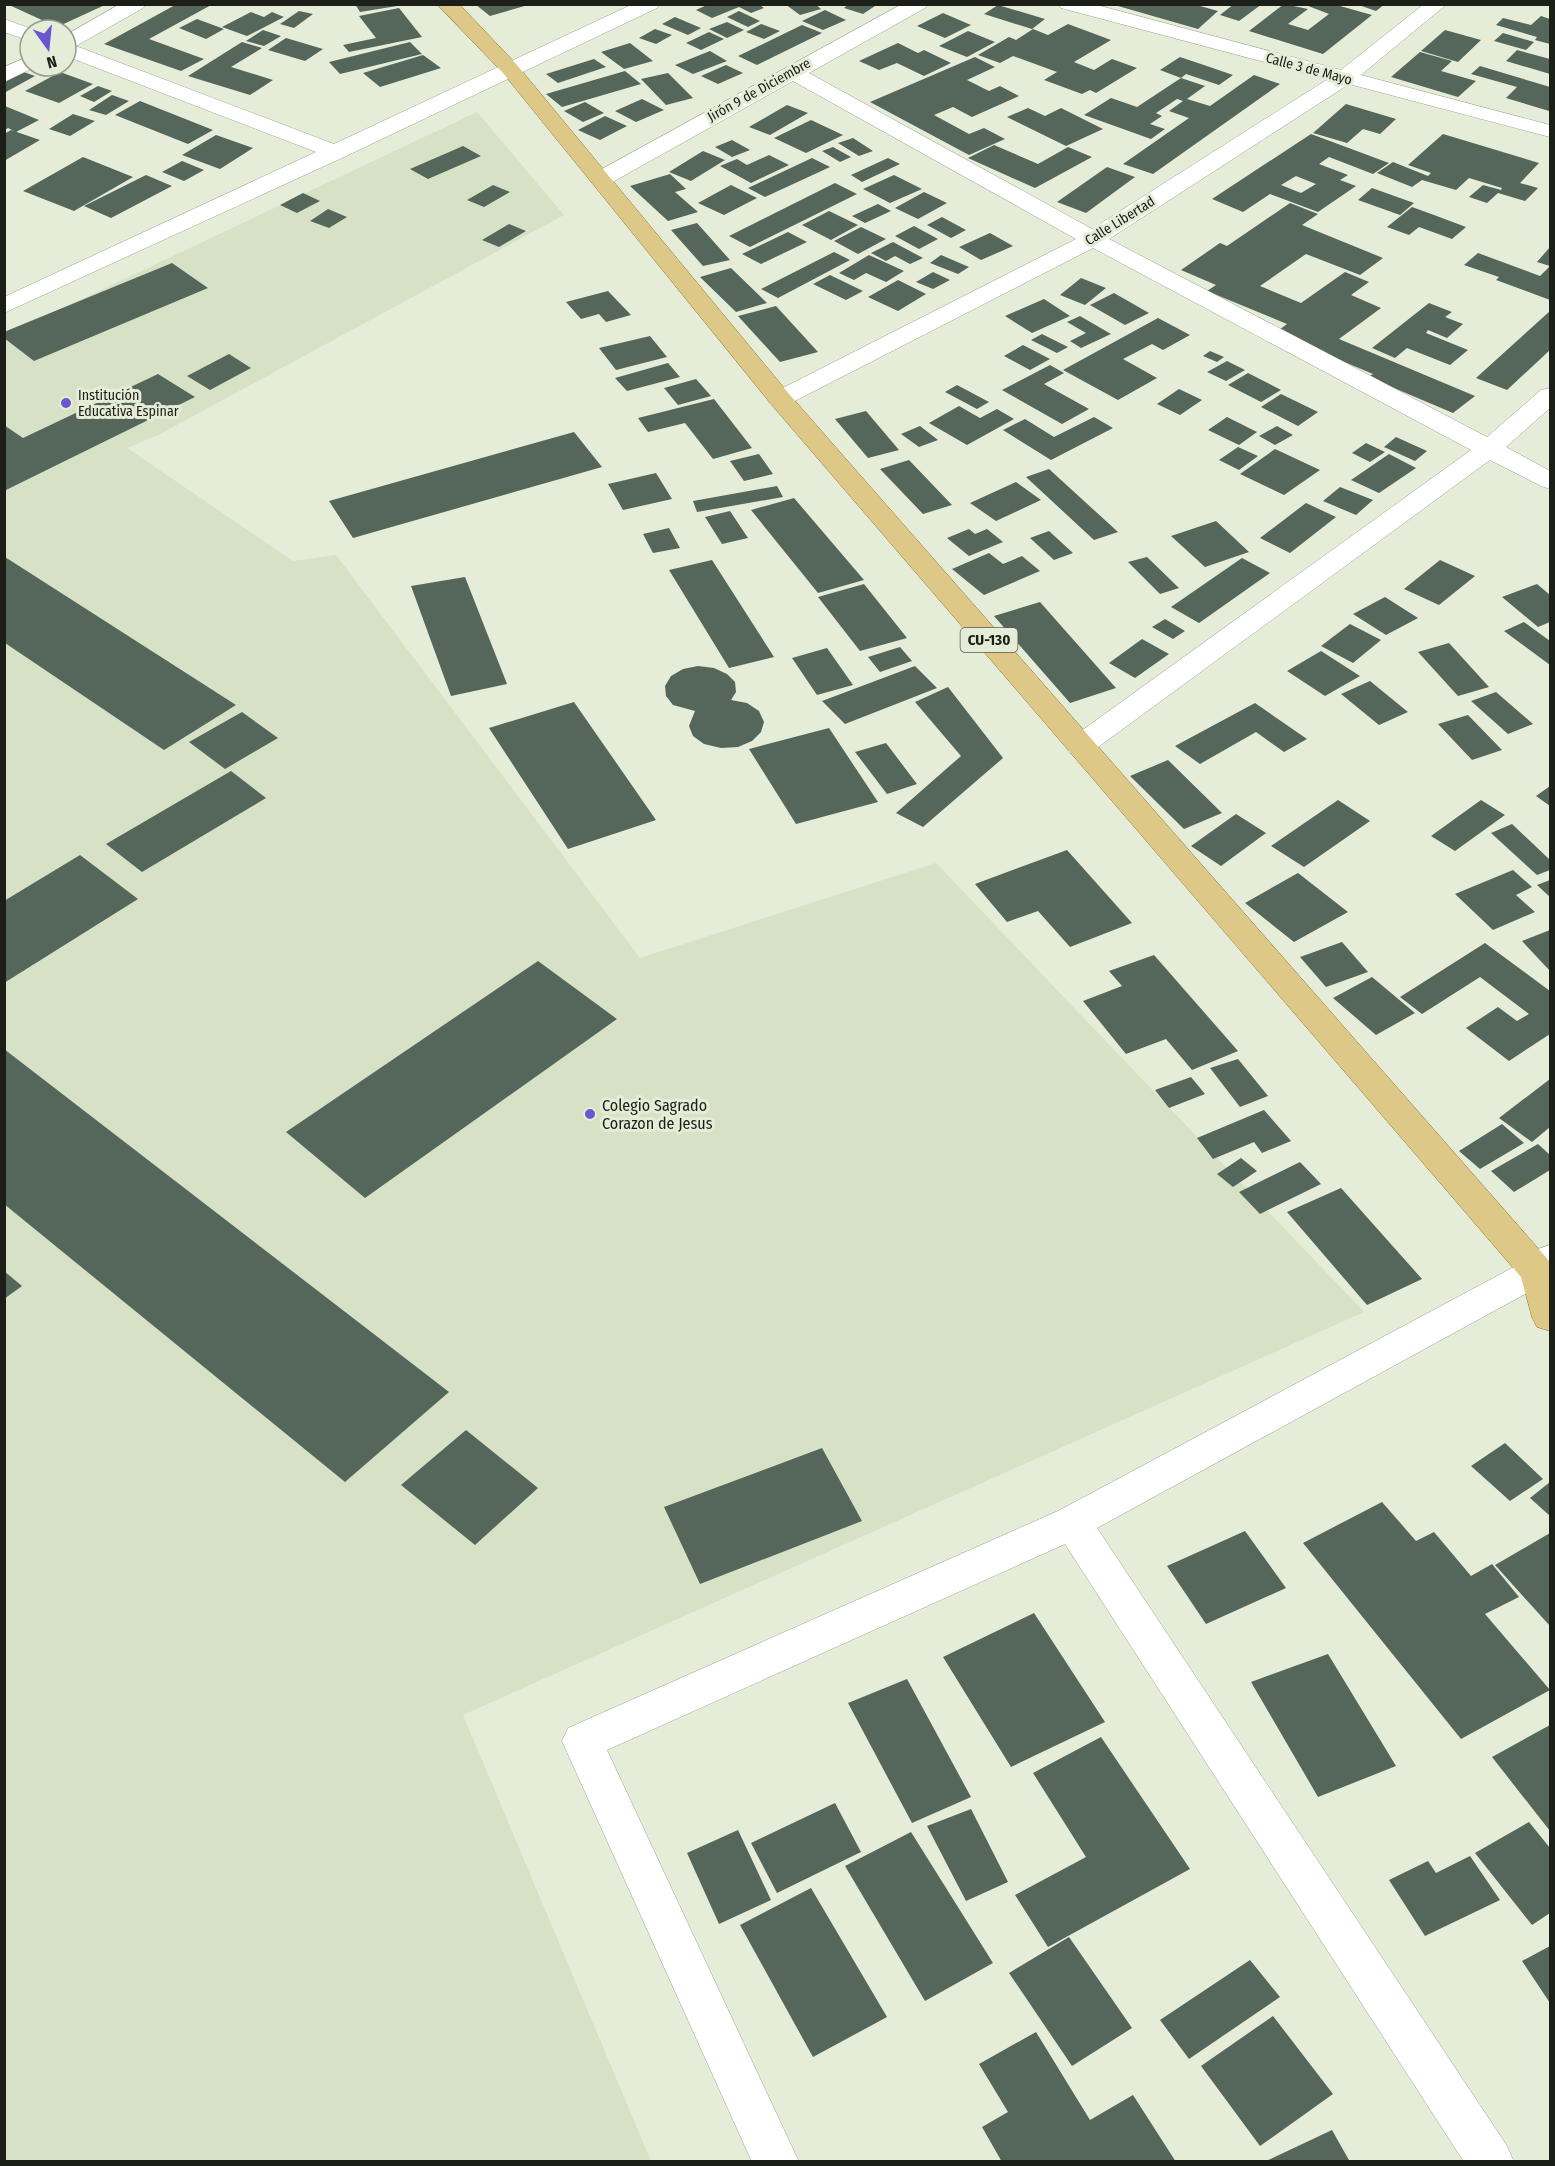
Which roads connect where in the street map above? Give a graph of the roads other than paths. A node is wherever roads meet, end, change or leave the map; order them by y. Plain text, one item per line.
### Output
1 (136, 4) edge
2 (447, 4) edge
3 (650, 4) edge
4 (918, 4) edge
5 (1068, 4) edge
6 (1437, 4) edge
7 (78, 36) edge
8 (78, 54) edge
9 (18, 68) edge
10 (510, 69) junction
11 (792, 72) junction
12 (4, 76) edge
13 (1344, 78) junction
14 (1551, 131) edge
15 (336, 152) junction
16 (601, 179) junction
17 (1093, 239) junction
18 (4, 306) edge
19 (1551, 394) edge
20 (780, 399) junction
21 (1490, 448) junction
22 (1551, 482) edge
23 (1080, 746) junction
24 (1546, 1270) edge
25 (1551, 1317) edge
26 (1072, 1523) junction
27 (776, 2162) edge
28 (1491, 2162) edge

1 - 7 street
2 - 10 main road, CU-130
3 - 10 street
4 - 11 street, Jirón 9 de Diciembre
5 - 13 street, Calle 3 de Mayo
6 - 13 street, Calle Libertad
8 - 15 street
9 - 12 street
10 - 15 street
10 - 16 main road, CU-130
11 - 16 street, Jirón 9 de Diciembre
11 - 17 street
13 - 14 street, Calle 3 de Mayo
13 - 17 street, Calle Libertad
15 - 18 street
16 - 20 main road, CU-130
17 - 20 street, Calle Libertad
17 - 21 street
19 - 21 street
20 - 23 main road, CU-130
21 - 22 street
21 - 23 street
23 - 24 main road, CU-130
24 - 25 main road, CU-130
24 - 26 street
26 - 27 street
26 - 28 street

